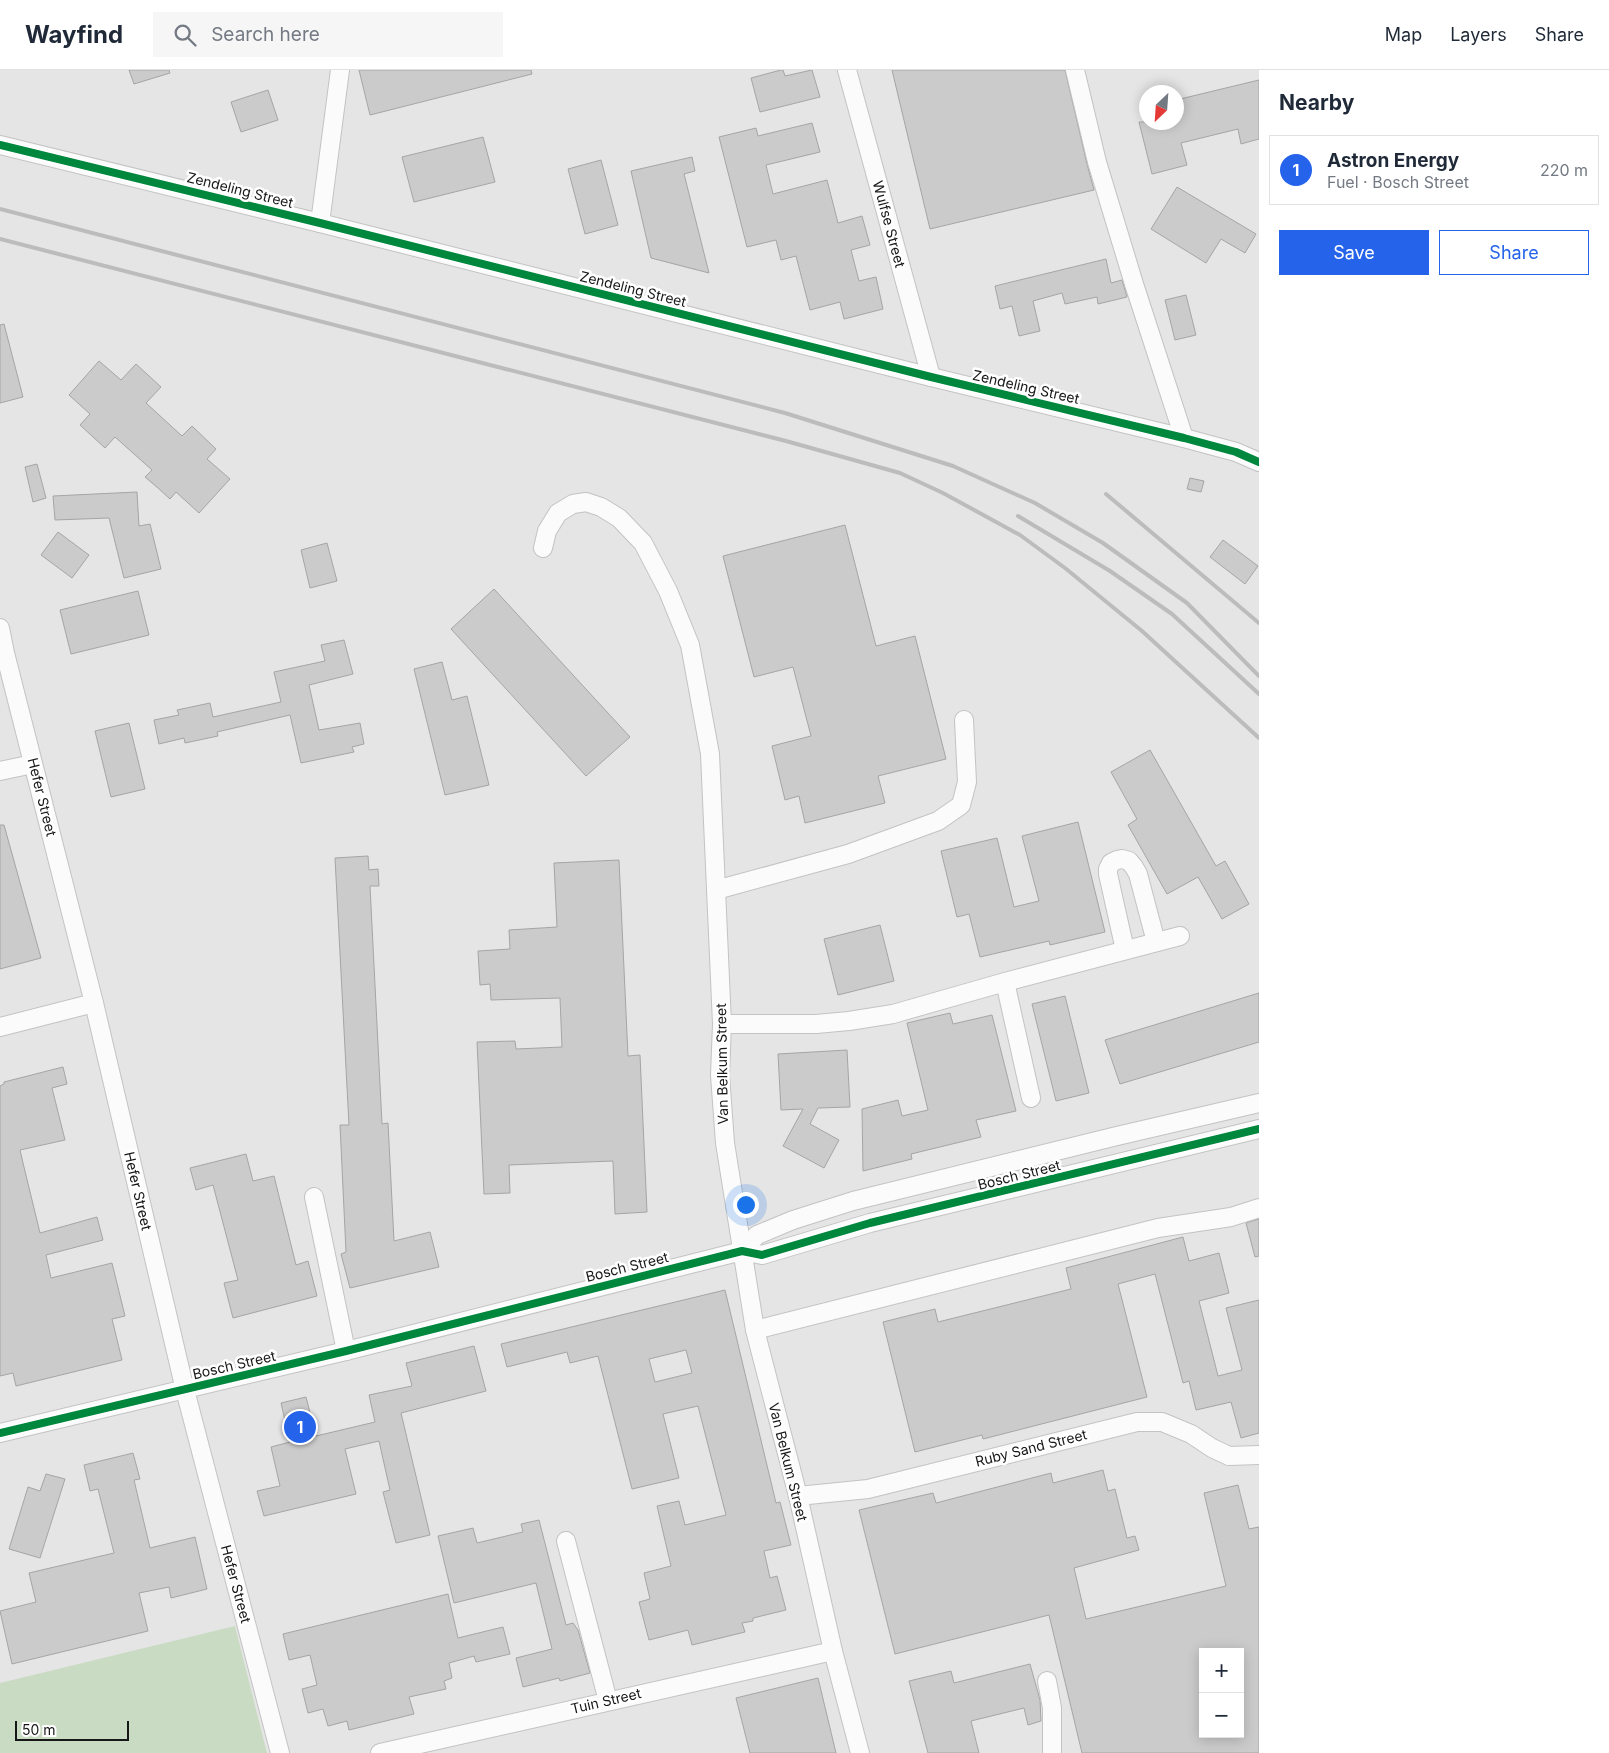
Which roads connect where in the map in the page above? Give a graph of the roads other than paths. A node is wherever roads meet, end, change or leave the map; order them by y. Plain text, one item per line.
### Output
1 (340, 70) edge
2 (847, 70) edge
3 (1075, 70) edge
4 (0, 145) edge
5 (320, 223) junction
6 (931, 377) junction
7 (1184, 438) junction
8 (1259, 462) edge
9 (543, 548) dead end
10 (0, 628) edge
11 (2, 654) edge
12 (964, 720) dead end
13 (33, 764) junction
14 (0, 771) edge
15 (716, 890) junction
16 (1180, 936) dead end
17 (1156, 942) junction
18 (1126, 950) junction
19 (1005, 982) junction
20 (94, 1003) junction
21 (722, 1024) junction
22 (0, 1026) edge
23 (1031, 1098) dead end
24 (1259, 1103) edge
25 (1259, 1129) edge
26 (314, 1197) dead end
27 (1259, 1208) edge
28 (742, 1250) junction
29 (755, 1330) junction
30 (346, 1351) junction
31 (185, 1390) junction
32 (0, 1434) edge
33 (1259, 1455) edge
34 (798, 1496) junction
35 (566, 1541) dead end
36 (833, 1651) junction
37 (1047, 1681) dead end
38 (608, 1701) junction
39 (280, 1753) edge
40 (380, 1753) edge
41 (860, 1753) edge
42 (1052, 1753) edge

1 - 5 street
2 - 6 street, Wulfse Street
3 - 7 street
4 - 5 street, Zendeling Street
5 - 6 street, Zendeling Street
6 - 7 street, Zendeling Street
7 - 8 street, Zendeling Street
9 - 15 street, Van Belkum Street
10 - 11 street, Hefer Street
11 - 13 street, Hefer Street
12 - 15 street
13 - 14 street
13 - 20 street, Hefer Street
15 - 21 street, Van Belkum Street
16 - 17 street
17 - 18 street
17 - 18 street
18 - 19 street
19 - 21 street
19 - 23 street
20 - 22 street
20 - 31 street, Hefer Street
21 - 28 street, Van Belkum Street
24 - 28 street, Bosch Street
25 - 28 street, Bosch Street
26 - 30 street
27 - 29 street
28 - 29 street, Van Belkum Street
28 - 30 street, Bosch Street
29 - 34 street, Van Belkum Street
30 - 31 street, Bosch Street
31 - 32 street, Bosch Street
31 - 39 street, Hefer Street
33 - 34 street, Ruby Sand Street
34 - 36 street, Van Belkum Street
35 - 38 street
36 - 38 street, Tuin Street
36 - 41 street, Van Belkum Street
37 - 42 street
38 - 40 street, Tuin Street

